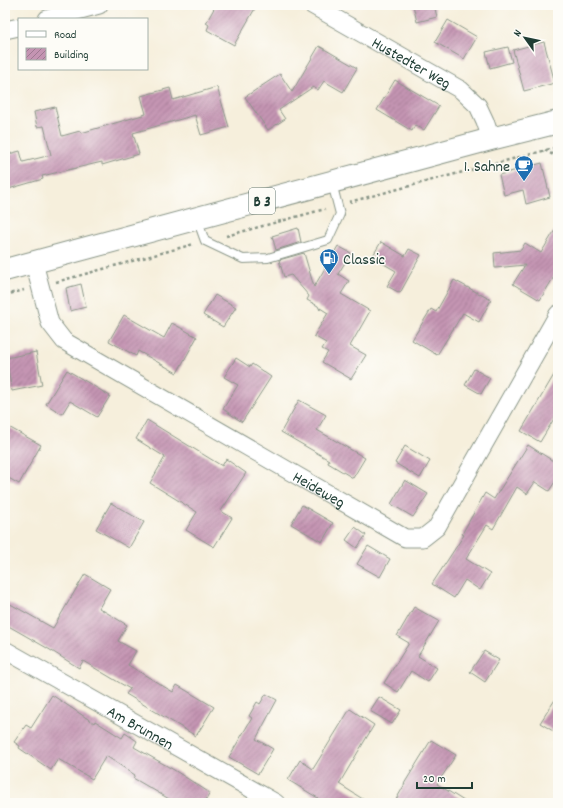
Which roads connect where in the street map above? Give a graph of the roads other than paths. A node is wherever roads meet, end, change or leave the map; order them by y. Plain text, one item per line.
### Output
1 (99, 5) edge
2 (312, 5) edge
3 (52, 18) edge
4 (18, 27) edge
5 (5, 30) edge
6 (549, 124) edge
7 (490, 138) junction
8 (332, 182) junction
9 (196, 218) junction
10 (34, 263) junction
11 (5, 270) edge
12 (558, 314) edge
13 (5, 650) edge
14 (276, 803) edge

1 - 3 street
2 - 7 street, Hustedter Weg
4 - 5 street
6 - 7 main road, B 3
7 - 8 main road, B 3
8 - 9 main road, B 3
8 - 9 lane
9 - 10 main road, B 3
10 - 11 main road, B 3
10 - 12 street, Heideweg
13 - 14 street, Am Brunnen

